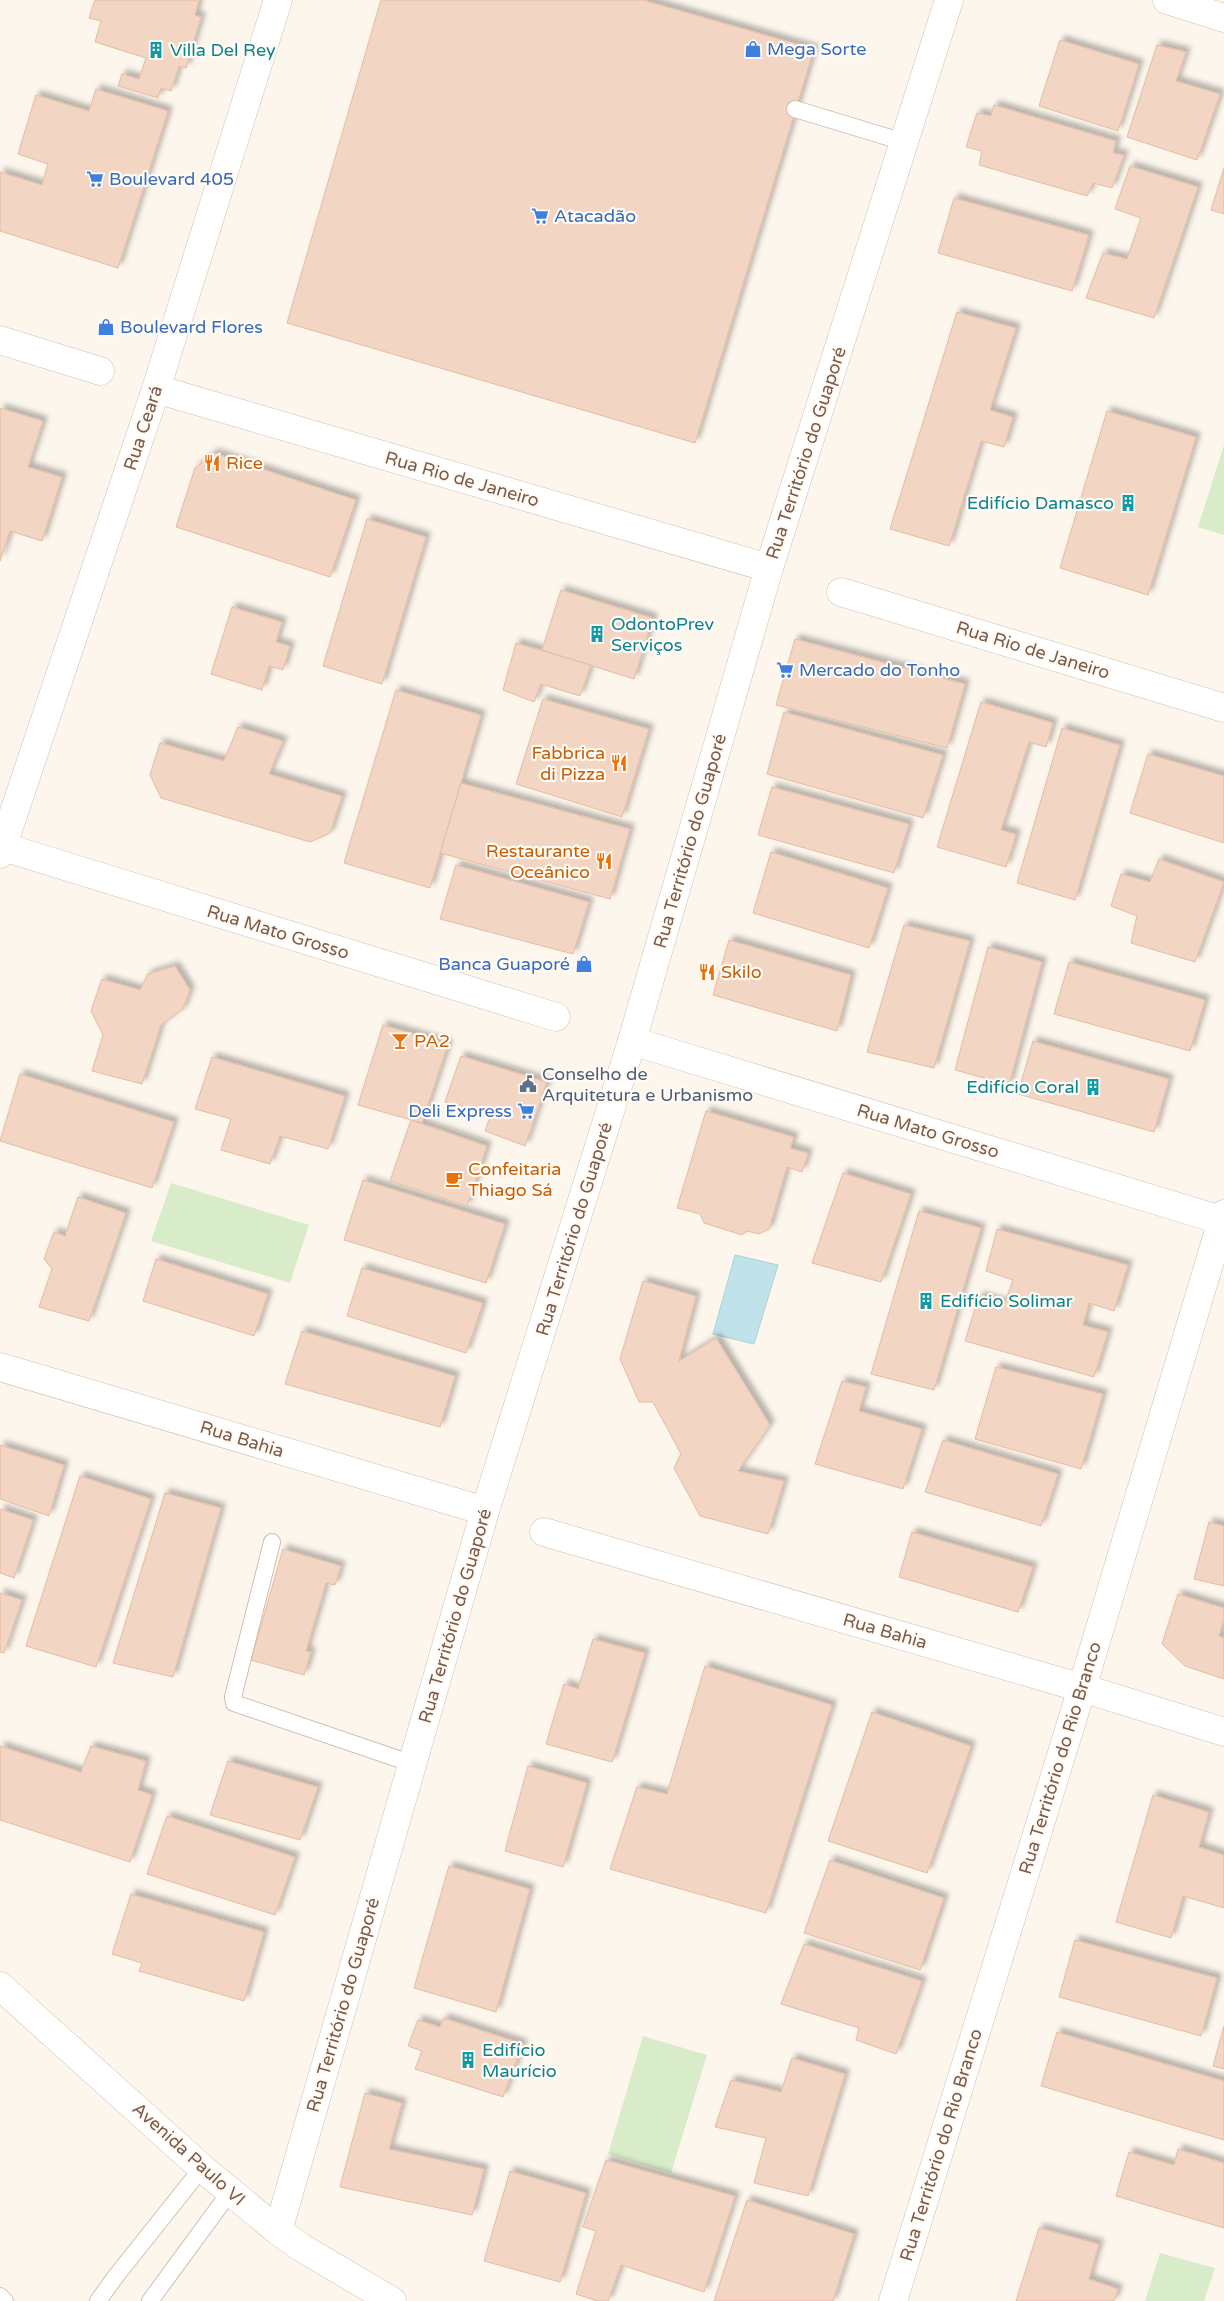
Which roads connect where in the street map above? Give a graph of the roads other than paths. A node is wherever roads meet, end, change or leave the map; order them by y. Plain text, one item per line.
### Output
1 (278, 0) edge
2 (949, 0) edge
3 (1167, 0) edge
4 (1224, 18) edge
5 (795, 109) dead end
6 (904, 142) junction
7 (0, 340) edge
8 (100, 370) dead end
9 (156, 389) junction
10 (769, 568) junction
11 (841, 592) dead end
12 (1224, 708) edge
13 (1, 849) edge
14 (556, 1017) dead end
15 (632, 1041) junction
16 (1223, 1218) edge
17 (0, 1367) edge
18 (485, 1511) junction
19 (544, 1532) dead end
20 (272, 1542) dead end
21 (1082, 1688) junction
22 (1224, 1732) edge
23 (412, 1764) junction
24 (0, 1986) edge
25 (202, 2168) junction
26 (230, 2192) junction
27 (278, 2231) junction
28 (0, 2296) edge
29 (5, 2301) edge
30 (98, 2301) edge
31 (150, 2301) edge
32 (392, 2301) edge
33 (893, 2301) edge

1 - 9 street, Rua Ceará
2 - 6 street, Rua Território do Guaporé
3 - 4 street
5 - 6 lane
6 - 10 street, Rua Território do Guaporé
7 - 8 street
9 - 10 street, Rua Rio de Janeiro
9 - 13 street, Rua Ceará
10 - 15 street, Rua Território do Guaporé
11 - 12 street, Rua Rio de Janeiro
13 - 14 street, Rua Mato Grosso
15 - 16 street, Rua Mato Grosso
15 - 18 street, Rua Território do Guaporé
16 - 21 street, Rua Território do Rio Branco
17 - 18 street, Rua Bahia
18 - 23 street, Rua Território do Guaporé
19 - 21 street, Rua Bahia
20 - 23 lane
21 - 22 street, Rua Bahia
21 - 33 street, Rua Território do Rio Branco
23 - 27 street, Rua Território do Guaporé
24 - 25 street, Avenida Paulo VI
25 - 26 street, Avenida Paulo VI
25 - 30 lane
26 - 27 street, Avenida Paulo VI
26 - 31 lane
27 - 32 street, Avenida Paulo VI
28 - 29 lane

